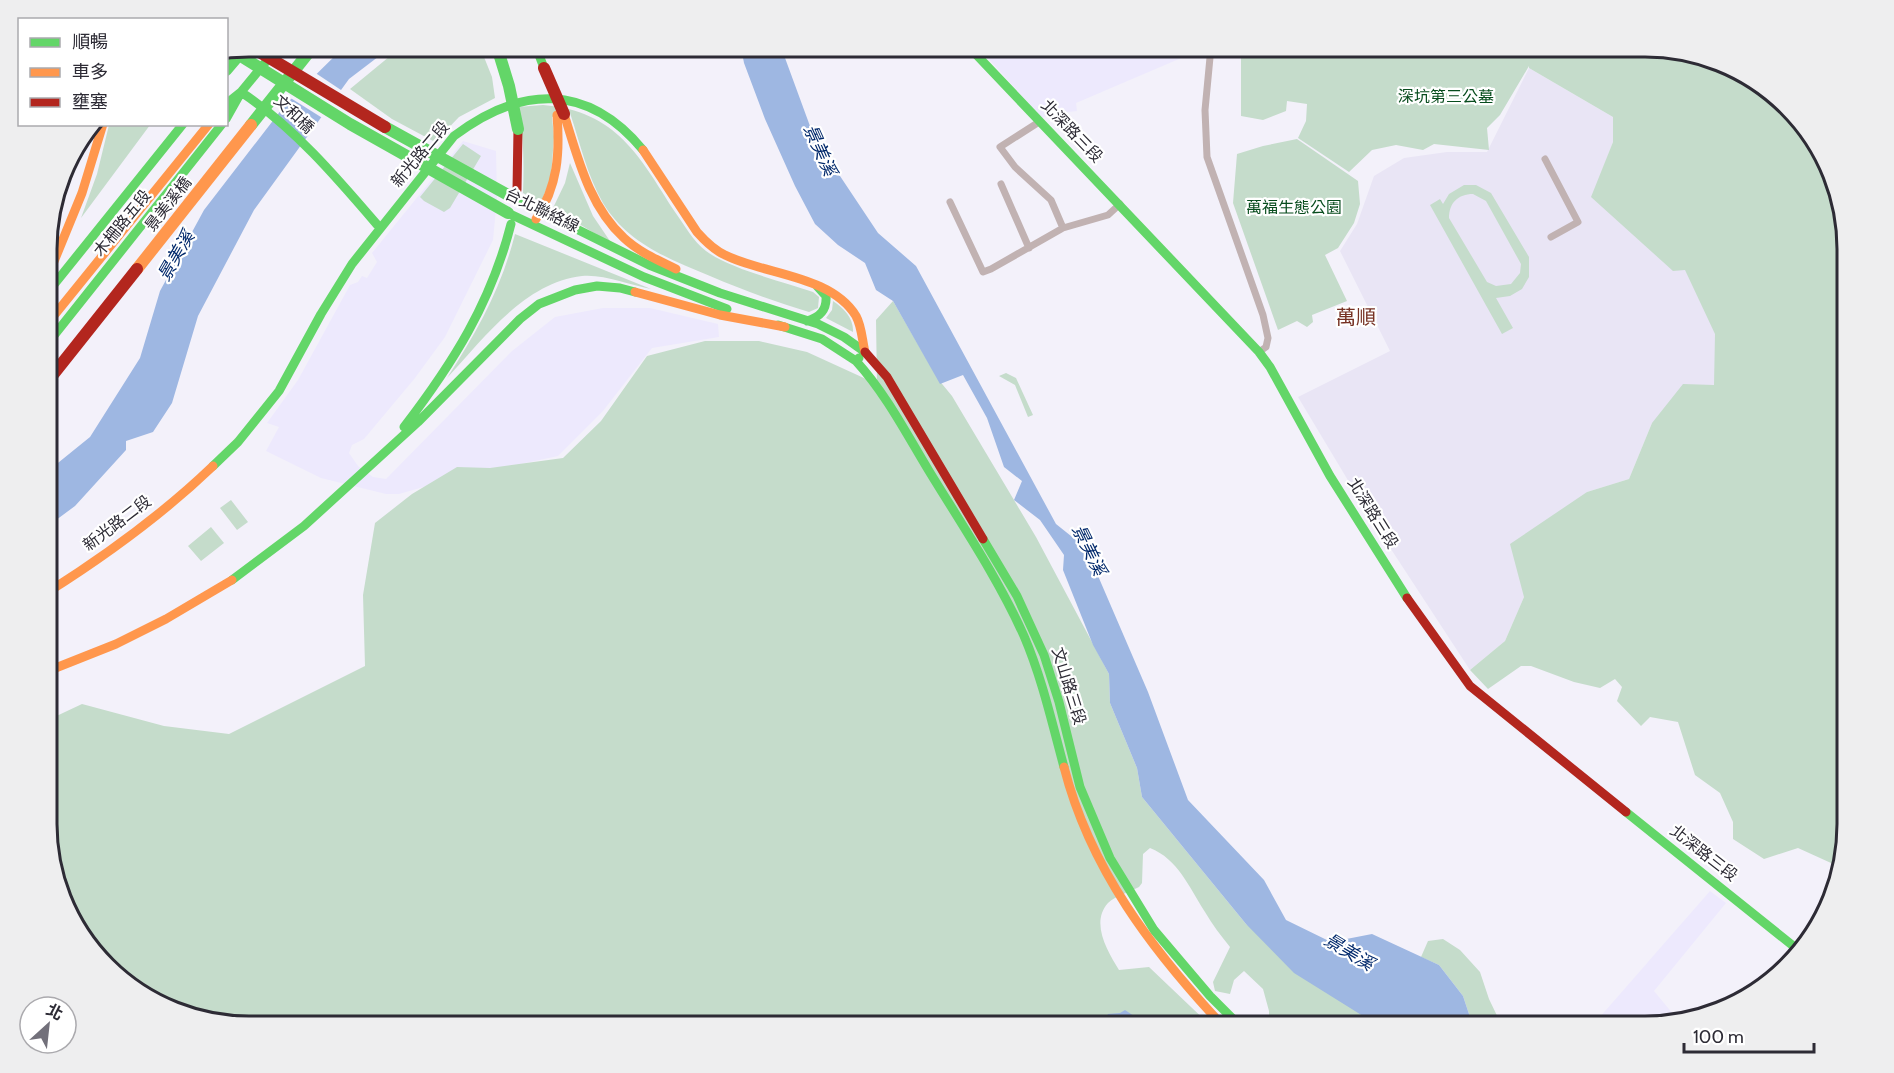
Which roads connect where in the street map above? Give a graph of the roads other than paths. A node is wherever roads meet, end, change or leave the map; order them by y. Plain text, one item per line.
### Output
1 (242, 57) edge
2 (269, 57) edge
3 (271, 57) edge
4 (304, 57) edge
5 (501, 57) edge
6 (540, 57) edge
7 (979, 57) edge
8 (1210, 57) edge
9 (246, 95) junction
10 (228, 103) edge
11 (560, 114) junction
12 (228, 117) edge
13 (1039, 122) junction
14 (181, 126) edge
15 (207, 126) edge
16 (220, 126) edge
17 (100, 128) edge
18 (1545, 159) dead end
19 (1001, 184) dead end
20 (514, 193) junction
21 (950, 202) dead end
22 (1120, 204) junction
23 (540, 212) junction
24 (510, 218) junction
25 (531, 225) junction
26 (380, 228) junction
27 (1063, 228) junction
28 (1551, 237) dead end
29 (1029, 248) junction
30 (57, 256) edge
31 (57, 281) edge
32 (817, 286) junction
33 (747, 303) junction
34 (57, 312) edge
35 (807, 321) junction
36 (785, 327) junction
37 (57, 332) edge
38 (1259, 352) junction
39 (860, 357) junction
40 (57, 370) edge
41 (375, 460) junction
42 (57, 586) edge
43 (57, 667) edge
44 (1793, 946) edge
45 (1219, 1016) edge

1 - 24 main road, 台北聯絡線, bridge
2 - 20 main road, 台北聯絡線, bridge
3 - 9 main road
4 - 40 main road, 景美溪橋, bridge
5 - 20 main road, bridge
6 - 11 main road, bridge
7 - 13 main road, 北深路三段
8 - 38 street
9 - 10 main road
9 - 12 main road
9 - 26 main road, 文和橋
11 - 23 main road
11 - 33 main road
13 - 22 main road, 北深路三段
13 - 27 street
14 - 31 main road
15 - 34 main road, 木柵路五段
16 - 37 main road, 木柵路五段
17 - 30 main road
18 - 28 street
19 - 29 street
20 - 23 main road, 台北聯絡線
21 - 29 street
22 - 27 street
22 - 38 main road, 北深路三段
23 - 25 main road
23 - 33 main road, 台北聯絡線
24 - 25 main road, 台北聯絡線
24 - 41 main road
25 - 36 main road, 台北聯絡線
26 - 32 main road, 新光路二段
26 - 42 main road, 新光路二段
27 - 29 street
32 - 35 main road
32 - 39 main road, 新光路二段
33 - 35 main road, 台北聯絡線
35 - 39 main road, 台北聯絡線
36 - 39 main road, 台北聯絡線
36 - 41 main road
38 - 44 main road, 北深路三段
39 - 45 main road, 文山路三段
41 - 43 main road

